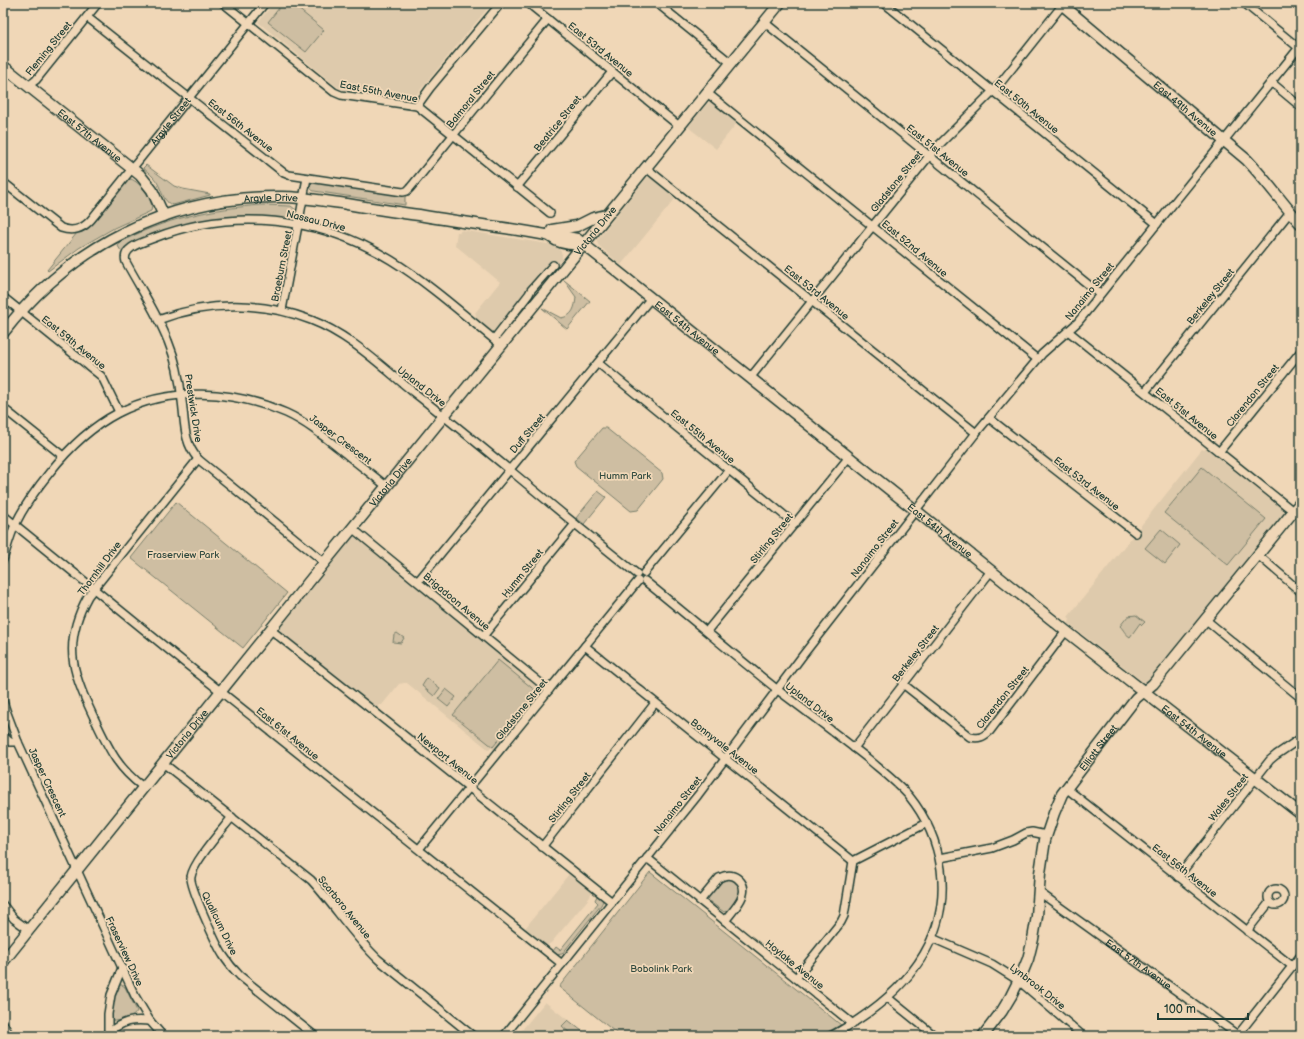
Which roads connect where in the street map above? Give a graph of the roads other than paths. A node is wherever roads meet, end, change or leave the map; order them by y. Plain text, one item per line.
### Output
1 (98, 3) edge
2 (223, 3) edge
3 (265, 3) edge
4 (501, 3) edge
5 (528, 3) edge
6 (657, 3) edge
7 (780, 3) edge
8 (884, 3) edge
9 (1244, 3) edge
10 (1062, 4) edge
11 (86, 17) junction
12 (548, 19) junction
13 (764, 22) junction
14 (248, 23) junction
15 (1300, 46) edge
16 (731, 63) junction
17 (3, 66) edge
18 (612, 72) junction
19 (1271, 82) junction
20 (28, 86) junction
21 (993, 91) junction
22 (706, 92) junction
23 (189, 98) junction
24 (417, 106) junction
25 (1301, 107) edge
26 (679, 126) junction
27 (453, 136) junction
28 (1224, 140) junction
29 (930, 156) junction
30 (645, 167) junction
31 (132, 169) junction
32 (308, 178) junction
33 (3, 182) edge
34 (518, 187) junction
35 (407, 191) joint
36 (304, 199) junction
37 (1290, 212) junction
38 (550, 214) dead end
39 (606, 215) junction
40 (164, 216) junction
41 (299, 224) junction
42 (1157, 224) junction
43 (1301, 224) edge
44 (873, 226) junction
45 (538, 234) junction
46 (554, 239) junction
47 (583, 244) junction
48 (125, 256) joint
49 (568, 263) junction
50 (553, 265) dead end
51 (1100, 294) junction
52 (3, 297) edge
53 (533, 297) junction
54 (651, 298) junction
55 (812, 301) junction
56 (282, 310) junction
57 (20, 311) junction
58 (158, 320) junction
59 (1068, 331) junction
60 (3, 333) edge
61 (497, 342) junction
62 (1301, 351) edge
63 (1037, 359) junction
64 (598, 363) junction
65 (750, 378) junction
66 (1145, 392) junction
67 (182, 395) junction
68 (3, 408) edge
69 (119, 412) junction
70 (444, 415) junction
71 (989, 418) junction
72 (976, 434) junction
73 (1219, 452) junction
74 (63, 456) junction
75 (849, 457) junction
76 (198, 459) junction
77 (510, 470) junction
78 (729, 470) junction
79 (386, 486) junction
80 (1301, 502) edge
81 (916, 511) junction
82 (1293, 511) junction
83 (3, 515) edge
84 (575, 524) junction
85 (795, 524) junction
86 (15, 526) junction
87 (352, 528) junction
88 (1136, 533) dead end
89 (1258, 555) junction
90 (3, 560) edge
91 (324, 562) junction
92 (991, 571) junction
93 (641, 577) junction
94 (418, 581) junction
95 (94, 589) junction
96 (1301, 592) edge
97 (1206, 619) junction
98 (270, 630) junction
99 (1066, 630) junction
100 (707, 631) junction
101 (484, 635) junction
102 (585, 646) junction
103 (903, 684) junction
104 (777, 689) junction
105 (549, 690) junction
106 (221, 691) junction
107 (1144, 691) junction
108 (1301, 698) edge
109 (3, 701) edge
110 (655, 703) junction
111 (3, 736) edge
112 (1301, 738) edge
113 (18, 742) junction
114 (854, 748) junction
115 (726, 759) junction
116 (163, 763) junction
117 (1256, 778) junction
118 (143, 787) junction
119 (469, 788) junction
120 (1066, 788) junction
121 (1301, 814) edge
122 (232, 817) junction
123 (927, 822) junction
124 (1046, 835) junction
125 (542, 847) junction
126 (419, 849) junction
127 (647, 858) junction
128 (940, 858) junction
129 (853, 861) junction
130 (77, 870) junction
131 (1178, 877) junction
132 (1039, 892) junction
133 (700, 901) junction
134 (612, 902) junction
135 (1269, 903) dead end
136 (3, 905) edge
137 (726, 920) junction
138 (29, 930) junction
139 (1247, 931) junction
140 (932, 938) junction
141 (1301, 955) edge
142 (3, 962) edge
143 (562, 964) junction
144 (1292, 966) junction
145 (122, 968) junction
146 (796, 978) junction
147 (1019, 981) junction
148 (888, 998) junction
149 (150, 1021) junction
150 (3, 1023) edge
151 (853, 1024) junction
152 (108, 1034) edge
153 (10, 1036) edge
154 (163, 1036) edge
155 (315, 1036) edge
156 (473, 1036) edge
157 (504, 1036) edge
158 (832, 1036) edge
159 (935, 1036) edge
160 (983, 1036) edge
161 (1083, 1036) edge
162 (1238, 1036) edge

1 - 11 street, Fleming Street
2 - 14 street, East 55th Avenue
3 - 14 street, Argyle Street
4 - 24 street
5 - 12 street, East 53rd Avenue
6 - 16 street
7 - 13 street, Victoria Drive
8 - 21 street, East 50th Avenue
9 - 15 street
10 - 21 street, Gladstone Street
10 - 28 street, East 49th Avenue
11 - 20 street, Fleming Street
11 - 23 street, East 56th Avenue
12 - 18 street, East 53rd Avenue
12 - 27 street, Balmoral Street
13 - 16 street, Victoria Drive
13 - 29 street, East 51st Avenue
14 - 23 street, Argyle Street
14 - 24 street, East 55th Avenue
15 - 19 street, Nanaimo Street
16 - 22 street, Victoria Drive
17 - 20 street, East 57th Avenue
18 - 26 street, East 53rd Avenue
18 - 34 street, Beatrice Street
19 - 25 street
19 - 28 street, Nanaimo Street
20 - 31 street, East 57th Avenue
21 - 29 street, Gladstone Street
21 - 42 street, East 50th Avenue
22 - 26 street, Victoria Drive
22 - 44 street, East 52nd Avenue
23 - 31 street, Argyle Street
23 - 32 street, East 56th Avenue
24 - 27 street, East 55th Avenue
26 - 30 street, Victoria Drive
27 - 34 street, East 55th Avenue
27 - 35 street, Balmoral Street
28 - 37 street, East 49th Avenue
28 - 42 street, Nanaimo Street
29 - 44 street, Gladstone Street
29 - 51 street, East 51st Avenue
30 - 39 street, Victoria Drive
30 - 55 street, East 53rd Avenue
31 - 33 street, Argyle Street
31 - 40 street, East 57th Avenue
32 - 35 street, East 56th Avenue
32 - 36 street, Braeburn Street
34 - 38 street, East 55th Avenue
36 - 40 street, Argyle Drive
36 - 41 street, Braeburn Street
36 - 45 street, Argyle Drive
37 - 43 street, East 49th Avenue
37 - 66 street, Berkeley Street
39 - 45 street
39 - 47 street, Victoria Drive
40 - 57 street, Argyle Drive
41 - 48 street, Nassau Drive
41 - 56 street, Braeburn Street
41 - 61 street, Nassau Drive
42 - 51 street, Nanaimo Street
44 - 55 street, Gladstone Street
44 - 63 street, East 52nd Avenue
45 - 46 street, Argyle Drive
46 - 47 street, Argyle Drive
46 - 49 street
47 - 49 street, Victoria Drive
47 - 54 street, East 54th Avenue
48 - 58 street, Prestwick Drive
49 - 53 street, Victoria Drive
50 - 53 street
51 - 59 street, Nanaimo Street
52 - 57 street, East 59th Avenue
53 - 61 street, Victoria Drive
54 - 64 street, Duff Street
54 - 65 street, East 54th Avenue
55 - 65 street, Gladstone Street
55 - 72 street, East 53rd Avenue
56 - 58 street, Upland Drive
56 - 70 street, Upland Drive
57 - 60 street
57 - 69 street, East 59th Avenue
58 - 67 street, Prestwick Drive
59 - 63 street, Nanaimo Street
59 - 66 street, East 51st Avenue
61 - 70 street, Victoria Drive
62 - 73 street, Clarendon Street
63 - 71 street, Nanaimo Street
64 - 77 street, Duff Street
64 - 78 street, East 55th Avenue
65 - 75 street, East 54th Avenue
66 - 73 street, East 51st Avenue
67 - 69 street, Jasper Crescent
67 - 76 street, Prestwick Drive
67 - 79 street, Jasper Crescent
68 - 74 street
69 - 74 street, Jasper Crescent
70 - 77 street, Upland Drive
70 - 79 street, Victoria Drive
71 - 72 street, Nanaimo Street
71 - 88 street, East 53rd Avenue
72 - 81 street, Nanaimo Street
73 - 82 street, East 51st Avenue
74 - 86 street, Jasper Crescent
75 - 81 street, East 54th Avenue
75 - 85 street, Stirling Street
76 - 91 street, Prestwick Drive
76 - 95 street, Thornhill Drive
77 - 84 street, Upland Drive
77 - 94 street, Duff Street
78 - 85 street, East 55th Avenue
78 - 93 street, Gladstone Street
79 - 87 street, Victoria Drive
80 - 82 street, Elliott Street
81 - 92 street, East 54th Avenue
81 - 104 street, Nanaimo Street
82 - 89 street, Elliott Street
83 - 86 street, East 61st Avenue
84 - 93 street, Upland Drive
84 - 101 street, Humm Street
85 - 100 street, Stirling Street
86 - 90 street, Jasper Crescent
86 - 95 street, East 61st Avenue
87 - 91 street, Victoria Drive
87 - 94 street, Brigadoon Avenue
89 - 96 street
89 - 97 street, Elliott Street
91 - 98 street, Victoria Drive
92 - 99 street, East 54th Avenue
92 - 103 street, Berkeley Street
93 - 100 street, Upland Drive
93 - 102 street, Gladstone Street
94 - 101 street, Brigadoon Avenue
95 - 106 street, East 61st Avenue
95 - 118 street, Thornhill Drive
97 - 107 street, Elliott Street
97 - 108 street
98 - 106 street, Victoria Drive
98 - 119 street, Newport Avenue
99 - 103 street, Clarendon Street
99 - 107 street, East 54th Avenue
100 - 104 street, Upland Drive
101 - 105 street, Brigadoon Avenue
102 - 105 street, Gladstone Street
102 - 110 street, Bonnyvale Avenue
103 - 114 street, Berkeley Street
104 - 114 street, Upland Drive
104 - 115 street, Nanaimo Street
105 - 119 street, Gladstone Street
106 - 116 street, Victoria Drive
106 - 126 street, East 61st Avenue
107 - 117 street, East 54th Avenue
107 - 120 street, Elliott Street
109 - 113 street, Jasper Crescent
110 - 115 street, Bonnyvale Avenue
110 - 125 street, Stirling Street
111 - 113 street
112 - 117 street, Wales Street
113 - 130 street, Jasper Crescent
114 - 123 street, Upland Drive
115 - 127 street, Nanaimo Street
115 - 129 street, Bonnyvale Avenue
116 - 118 street, Victoria Drive
116 - 122 street, Scarboro Avenue
117 - 121 street, East 54th Avenue
117 - 131 street, Wales Street
118 - 130 street, Victoria Drive
119 - 125 street, Newport Avenue
119 - 126 street, Gladstone Street
120 - 124 street, Elliott Street
120 - 131 street, East 56th Avenue
122 - 155 street, Qualicum Drive
122 - 156 street, Scarboro Avenue
123 - 128 street, Upland Drive
123 - 129 street
124 - 128 street
124 - 132 street, Elliott Street
125 - 134 street, Newport Avenue
126 - 143 street, East 61st Avenue
127 - 133 street, Hoylake Avenue
127 - 134 street, Nanaimo Street
128 - 140 street, Upland Drive
129 - 146 street
130 - 138 street, Victoria Drive
130 - 145 street, Fraserview Drive
131 - 139 street, East 56th Avenue
132 - 147 street, Elliott Street
132 - 162 street, East 57th Avenue
133 - 137 street, Hoylake Avenue
133 - 137 street
134 - 143 street, Nanaimo Street
135 - 139 street
136 - 138 street
137 - 146 street, Hoylake Avenue
138 - 142 street, Victoria Drive
139 - 144 street, East 56th Avenue
140 - 147 street, Lynbrook Drive
140 - 148 street, Upland Drive
141 - 144 street
143 - 157 street, Nanaimo Street
144 - 162 street
145 - 149 street, Fraserview Drive
145 - 152 street
146 - 151 street, Hoylake Avenue
147 - 160 street, Elliott Street
147 - 161 street, Lynbrook Drive
148 - 151 street, Upland Drive
148 - 159 street
149 - 152 street
149 - 154 street, Fraserview Drive
150 - 153 street
151 - 158 street, Upland Drive

